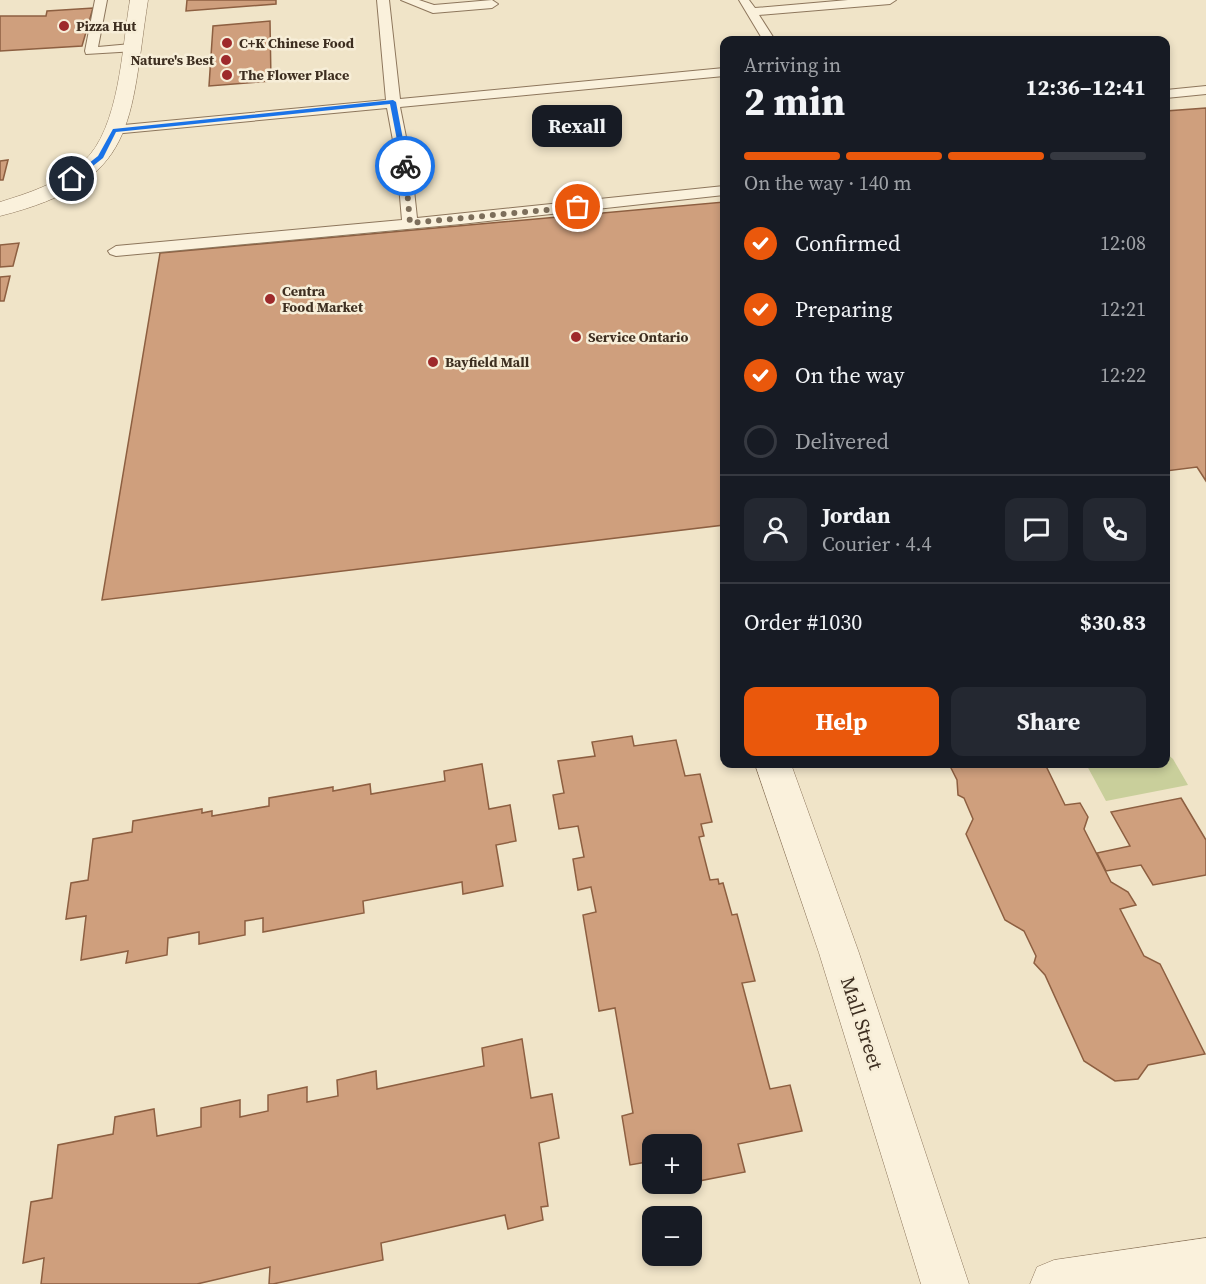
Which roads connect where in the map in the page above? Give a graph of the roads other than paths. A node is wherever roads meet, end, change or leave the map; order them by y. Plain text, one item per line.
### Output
1 (101, 0) edge
2 (139, 0) edge
3 (383, 0) edge
4 (407, 0) edge
5 (744, 0) edge
6 (890, 0) edge
7 (492, 4) dead end
8 (752, 12) junction
9 (767, 36) edge
10 (131, 48) junction
11 (720, 72) edge
12 (1206, 90) edge
13 (1170, 94) edge
14 (393, 102) junction
15 (113, 130) junction
16 (720, 191) edge
17 (0, 209) edge
18 (410, 223) junction
19 (116, 251) dead end
20 (774, 768) edge
21 (1206, 1262) edge
22 (945, 1284) edge
23 (1054, 1284) edge

1 - 10 lane
2 - 10 street
3 - 14 lane
4 - 7 lane
5 - 8 lane
6 - 8 lane
8 - 9 lane
10 - 15 street
11 - 14 lane
12 - 13 lane
14 - 15 lane
14 - 18 lane
15 - 17 street
16 - 18 lane
18 - 19 lane
20 - 22 street, Mall Street
21 - 23 street

